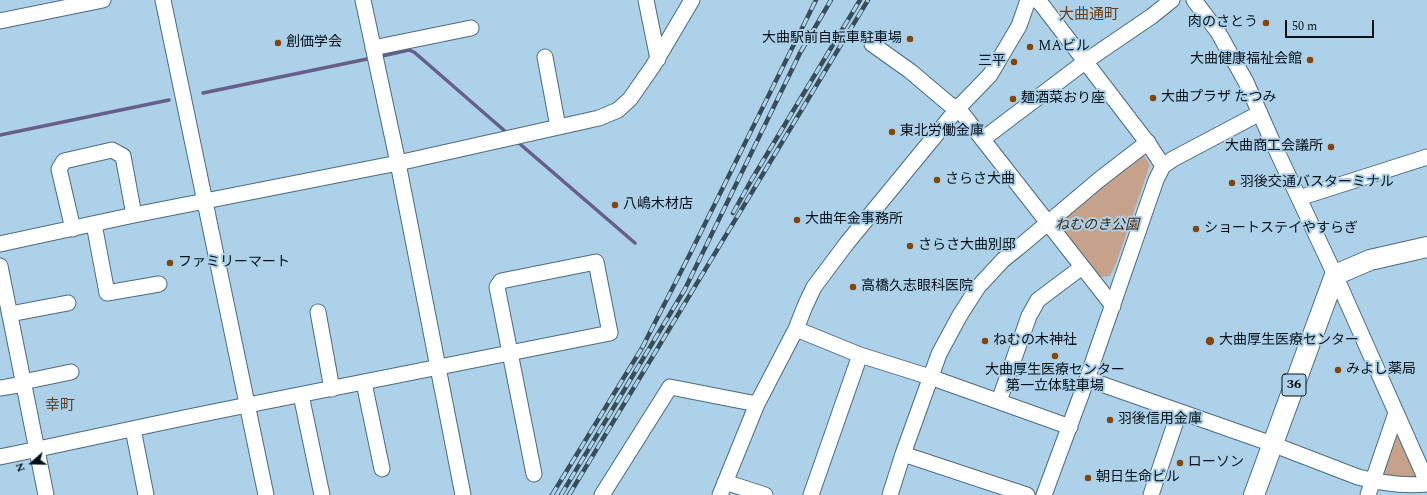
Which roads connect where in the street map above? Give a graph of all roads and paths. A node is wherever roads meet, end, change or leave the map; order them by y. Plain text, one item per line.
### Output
1 (103, 0) edge
2 (163, 0) edge
3 (363, 0) edge
4 (646, 0) edge
5 (692, 0) edge
6 (1028, 0) edge
7 (1037, 0) edge
8 (1172, 0) edge
9 (1194, 0) edge
10 (56, 5) edge
11 (0, 21) edge
12 (471, 28) dead end
13 (872, 44) dead end
14 (373, 48) junction
15 (545, 57) dead end
16 (658, 59) junction
17 (1086, 61) junction
18 (958, 108) junction
19 (1260, 113) junction
20 (558, 127) junction
21 (983, 139) junction
22 (1148, 142) junction
23 (1427, 157) edge
24 (398, 163) junction
25 (1163, 166) junction
26 (1299, 198) junction
27 (206, 202) junction
28 (134, 215) junction
29 (94, 224) junction
30 (1048, 224) junction
31 (73, 229) junction
32 (0, 244) edge
33 (1427, 247) edge
34 (0, 266) edge
35 (1082, 267) junction
36 (1335, 275) junction
37 (159, 284) dead end
38 (68, 302) dead end
39 (1112, 306) junction
40 (318, 312) dead end
41 (10, 314) junction
42 (796, 329) junction
43 (510, 353) junction
44 (860, 354) junction
45 (438, 368) junction
46 (71, 372) dead end
47 (930, 377) junction
48 (1087, 379) junction
49 (24, 383) junction
50 (364, 383) junction
51 (0, 388) edge
52 (332, 389) junction
53 (301, 395) junction
54 (999, 401) junction
55 (757, 404) junction
56 (248, 405) junction
57 (1179, 412) junction
58 (1396, 413) junction
59 (1070, 427) junction
60 (133, 429) junction
61 (1272, 444) junction
62 (38, 449) junction
63 (903, 454) junction
64 (0, 457) edge
65 (382, 469) dead end
66 (534, 474) dead end
67 (1427, 483) edge
68 (722, 488) edge
69 (1370, 488) edge
70 (46, 495) edge
71 (146, 495) edge
72 (266, 495) edge
73 (322, 495) edge
74 (463, 495) edge
75 (602, 495) edge
76 (765, 495) edge
77 (811, 495) edge
78 (890, 495) edge
79 (1027, 495) edge
80 (1044, 495) edge
81 (1151, 495) edge
82 (1254, 495) edge

1 - 10 street
2 - 27 street
3 - 14 street
4 - 16 street
5 - 16 street
6 - 18 street
7 - 17 street
8 - 17 street
9 - 19 street
10 - 11 street
12 - 14 street
13 - 18 street
14 - 24 street
15 - 20 street
16 - 20 street
17 - 21 street
17 - 22 street
18 - 21 street
18 - 42 street
19 - 25 street
19 - 26 street
20 - 24 street
21 - 30 street
22 - 25 street
22 - 30 street
23 - 26 street
24 - 27 street
24 - 45 street
25 - 39 street
26 - 36 street
27 - 28 street
27 - 56 street
28 - 29 street
28 - 31 street
29 - 31 street
29 - 37 street
30 - 35 street
30 - 47 street
31 - 32 street
33 - 36 main road
34 - 41 street
35 - 39 street
35 - 54 street
36 - 58 street
36 - 61 main road, 36
38 - 41 street
39 - 48 street
40 - 52 street
41 - 49 street
42 - 44 street
42 - 55 street
43 - 43 street
43 - 45 street
43 - 66 street
44 - 47 street
44 - 77 street
45 - 50 street
45 - 74 street
46 - 49 street
47 - 54 street
47 - 63 street
48 - 57 street
48 - 59 street
49 - 51 street
49 - 62 street
50 - 52 street
50 - 65 street
52 - 53 street
53 - 56 street
53 - 73 street
54 - 59 street
55 - 68 street
55 - 75 street
56 - 60 street
56 - 72 street
57 - 61 street
57 - 81 street
58 - 67 street
58 - 69 street
59 - 80 street
60 - 62 street
60 - 71 street
61 - 69 street
61 - 82 main road, 36
62 - 64 street
62 - 70 street
63 - 78 street
63 - 79 street
67 - 69 street
68 - 76 street

